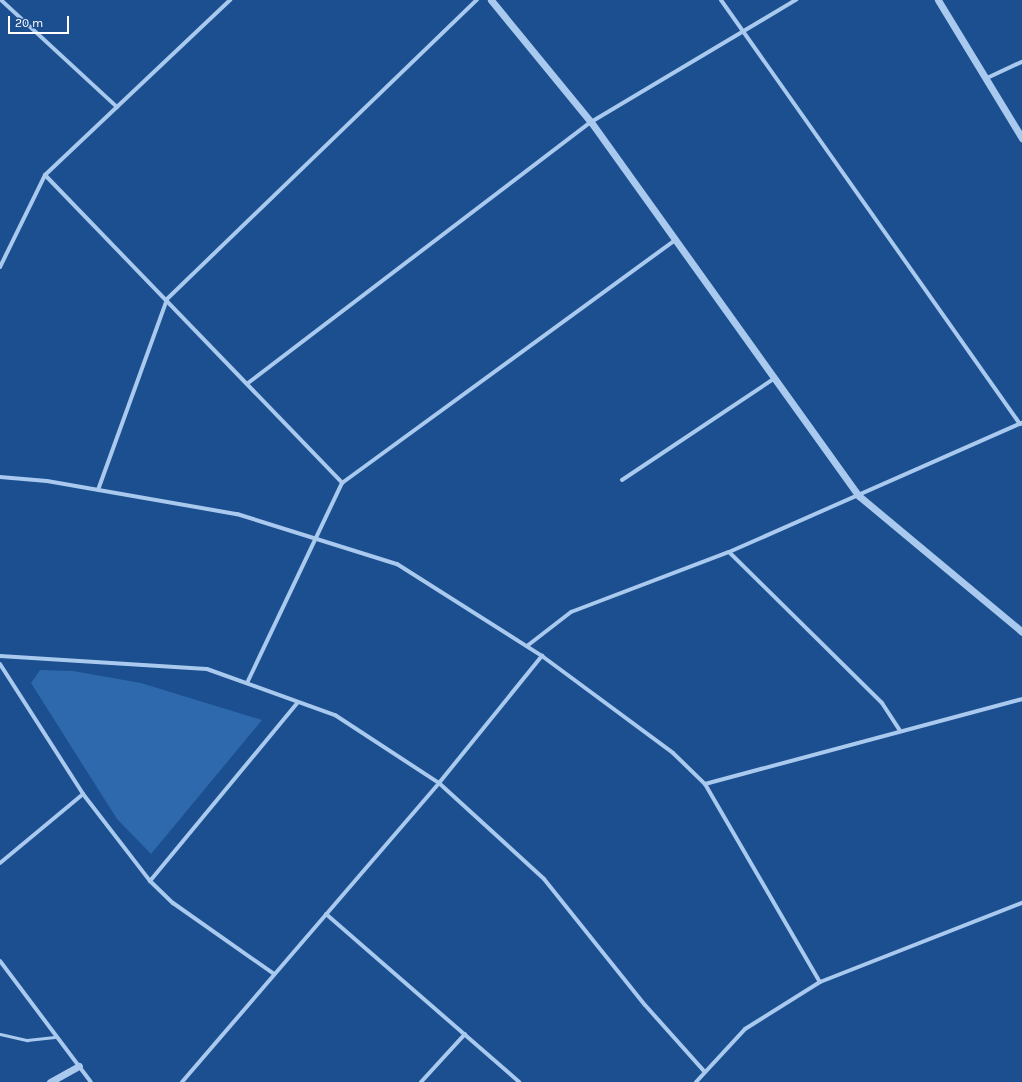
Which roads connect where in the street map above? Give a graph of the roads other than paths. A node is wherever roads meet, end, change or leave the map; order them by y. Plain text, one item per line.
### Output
1 (1, 0) edge
2 (230, 0) edge
3 (477, 0) edge
4 (491, 0) edge
5 (722, 0) edge
6 (796, 0) edge
7 (938, 0) edge
8 (943, 0) edge
9 (944, 9) junction
10 (744, 32) junction
11 (1022, 62) edge
12 (987, 78) junction
13 (117, 107) junction
14 (591, 122) junction
15 (1022, 138) edge
16 (46, 175) junction
17 (676, 239) junction
18 (0, 267) edge
19 (167, 299) junction
20 (775, 378) junction
21 (248, 383) junction
22 (1021, 424) edge
23 (0, 477) edge
24 (622, 480) dead end
25 (342, 483) junction
26 (98, 490) junction
27 (859, 496) junction
28 (313, 538) junction
29 (729, 552) junction
30 (1022, 632) edge
31 (527, 646) junction
32 (0, 656) edge
33 (542, 656) junction
34 (0, 664) edge
35 (247, 683) junction
36 (1022, 699) edge
37 (298, 702) junction
38 (900, 731) junction
39 (439, 783) junction
40 (705, 784) junction
41 (83, 794) junction
42 (0, 862) edge
43 (150, 881) junction
44 (1022, 903) edge
45 (326, 914) junction
46 (0, 961) edge
47 (274, 974) junction
48 (820, 982) junction
49 (0, 1034) edge
50 (465, 1034) junction
51 (57, 1037) junction
52 (79, 1066) junction
53 (704, 1071) junction
54 (50, 1082) edge
55 (91, 1082) edge
56 (182, 1082) edge
57 (421, 1082) edge
58 (519, 1082) edge
59 (696, 1082) edge

1 - 13 street
2 - 13 street
3 - 19 street
4 - 14 street
5 - 10 street
6 - 10 street
7 - 9 street
8 - 9 street
9 - 12 street
10 - 14 street
10 - 22 street
11 - 12 street
12 - 15 street
13 - 16 street
14 - 17 street
14 - 21 street
16 - 18 street
16 - 19 street
17 - 20 street
17 - 25 street
19 - 21 street
19 - 26 street
20 - 24 street
20 - 27 street
21 - 25 street
22 - 27 street
23 - 26 street
25 - 28 street
26 - 28 street
27 - 29 street
27 - 30 street
28 - 31 street
28 - 35 street
29 - 31 street
29 - 38 street
31 - 33 street
32 - 35 street
33 - 39 street
33 - 40 street
34 - 41 street
35 - 37 street
36 - 38 street
37 - 39 street
37 - 43 street
38 - 40 street
39 - 45 street
39 - 53 street
40 - 48 street
41 - 42 street
41 - 43 street
43 - 47 street
44 - 48 street
45 - 47 street
45 - 50 street
46 - 51 street
47 - 56 street
48 - 53 street
49 - 51 lane
50 - 57 street
50 - 58 street
51 - 52 street
52 - 54 street
52 - 55 street
53 - 59 street

